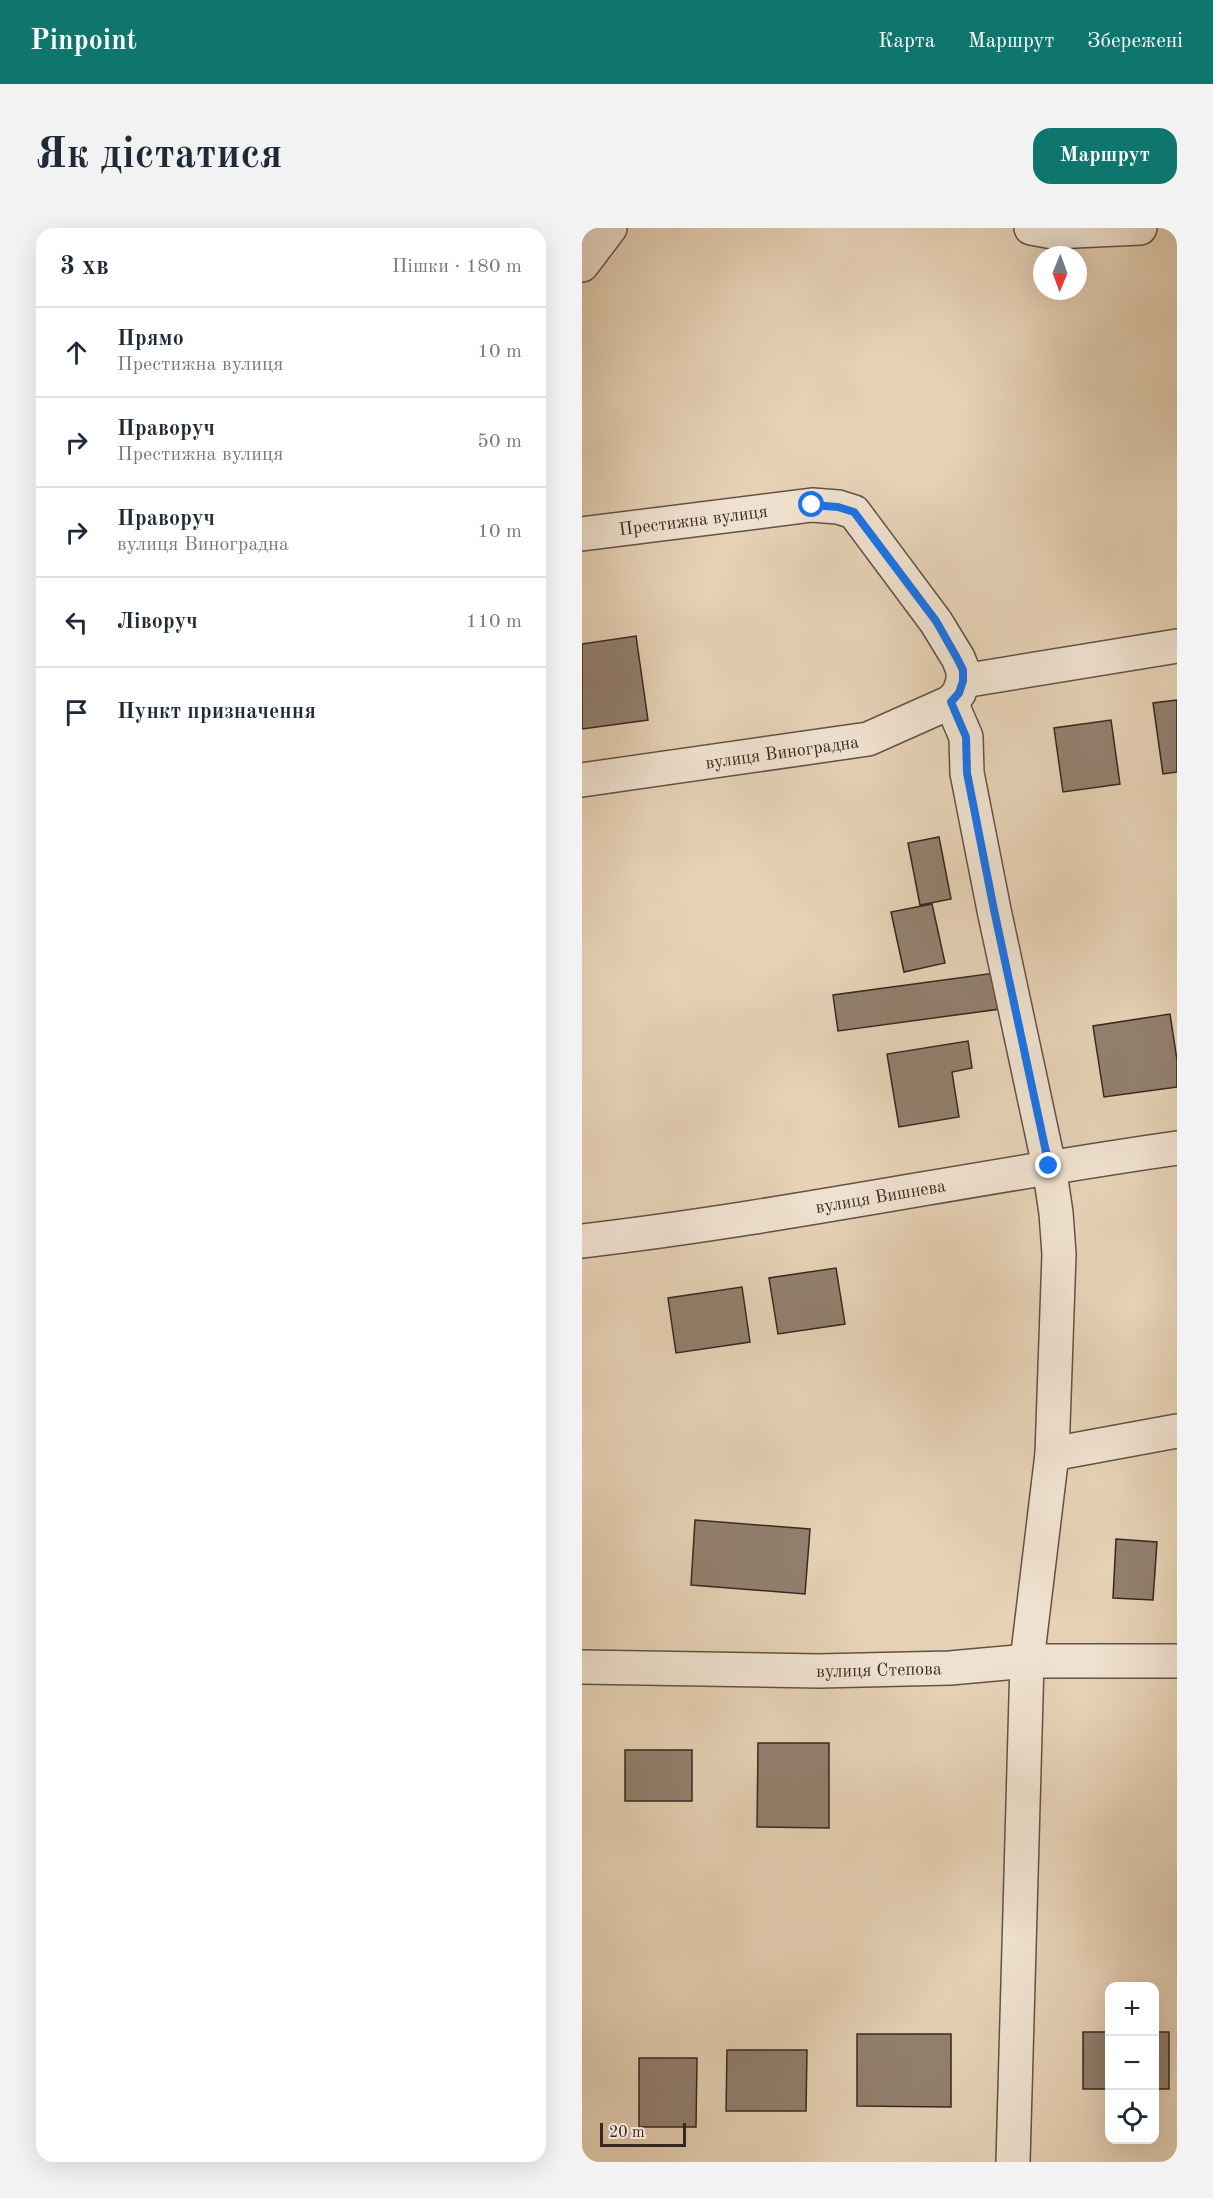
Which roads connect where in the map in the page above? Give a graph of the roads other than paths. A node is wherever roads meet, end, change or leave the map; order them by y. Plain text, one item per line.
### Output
1 (610, 228) edge
2 (1030, 228) edge
3 (1140, 228) edge
4 (1080, 229) edge
5 (582, 266) edge
6 (582, 534) edge
7 (1177, 646) edge
8 (957, 692) junction
9 (582, 780) edge
10 (1177, 1148) edge
11 (1049, 1166) junction
12 (582, 1241) edge
13 (1177, 1431) edge
14 (1052, 1454) junction
15 (1027, 1661) junction
16 (1177, 1661) edge
17 (582, 1667) edge
18 (1013, 2162) edge

1 - 5 street
2 - 4 street
3 - 4 street
6 - 8 street, Престижна вулиця
7 - 8 street, вулиця Виноградна
8 - 9 street, вулиця Виноградна
8 - 11 street, Престижна вулиця
10 - 11 street, вулиця Вишнева
11 - 12 street, вулиця Вишнева
11 - 14 street, Престижна вулиця
13 - 14 street
14 - 15 street, Престижна вулиця
15 - 16 street, вулиця Степова
15 - 17 street, вулиця Степова
15 - 18 street, Престижна вулиця

